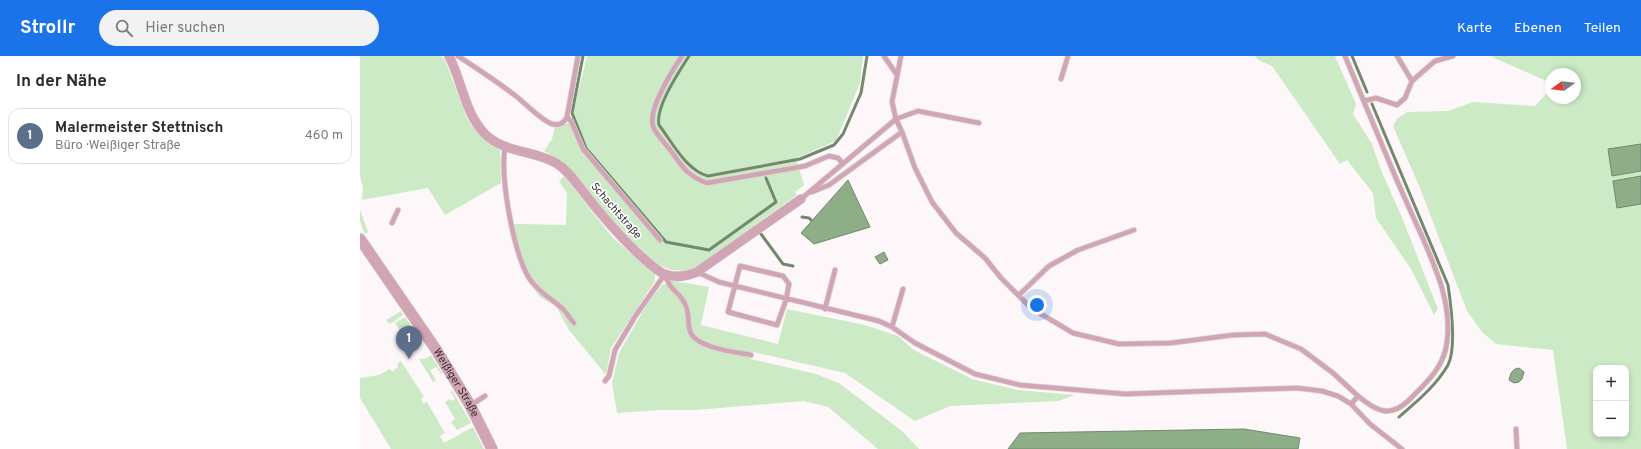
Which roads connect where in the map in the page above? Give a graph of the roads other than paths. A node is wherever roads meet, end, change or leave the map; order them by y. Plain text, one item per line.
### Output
1 (449, 56) edge
2 (458, 56) edge
3 (578, 56) edge
4 (682, 56) edge
5 (884, 56) edge
6 (901, 56) edge
7 (1068, 56) edge
8 (1345, 56) edge
9 (1397, 56) edge
10 (1453, 56) edge
11 (897, 75) junction
12 (1061, 79) dead end
13 (1412, 81) junction
14 (1364, 101) junction
15 (567, 117) junction
16 (896, 119) junction
17 (978, 123) dead end
18 (902, 132) junction
19 (505, 147) junction
20 (843, 164) junction
21 (804, 197) junction
22 (398, 210) dead end
23 (392, 223) dead end
24 (1134, 230) dead end
25 (360, 237) edge
26 (660, 240) dead end
27 (835, 270) dead end
28 (697, 272) junction
29 (665, 274) junction
30 (734, 285) junction
31 (903, 289) dead end
32 (1019, 295) junction
33 (786, 300) junction
34 (825, 309) junction
35 (574, 323) dead end
36 (892, 327) junction
37 (751, 355) dead end
38 (605, 381) dead end
39 (485, 396) dead end
40 (1358, 396) junction
41 (1351, 404) junction
42 (470, 405) junction
43 (1516, 429) dead end
44 (492, 449) edge
45 (1402, 449) edge
46 (1517, 449) edge

1 - 19 street, Schachtstraße
2 - 15 lane
3 - 15 lane
4 - 20 lane
5 - 11 lane
6 - 11 lane
7 - 12 lane
8 - 14 lane
9 - 13 lane
10 - 13 lane
11 - 16 lane
13 - 14 lane
14 - 40 lane
15 - 26 lane
16 - 17 lane
16 - 18 lane
16 - 20 lane
18 - 21 lane
18 - 32 lane
19 - 29 street, Schachtstraße
19 - 35 lane
20 - 21 lane
21 - 28 street
22 - 23 lane
24 - 32 lane
25 - 42 street, Weißiger Straße
27 - 34 lane
28 - 29 street
28 - 30 lane
29 - 37 lane
29 - 38 lane
30 - 33 lane
30 - 33 lane
30 - 33 lane
31 - 36 lane
32 - 40 lane
33 - 34 lane
34 - 36 lane
36 - 41 lane
39 - 42 lane
40 - 41 lane
41 - 45 lane
42 - 44 street, Weißiger Straße
43 - 46 lane

